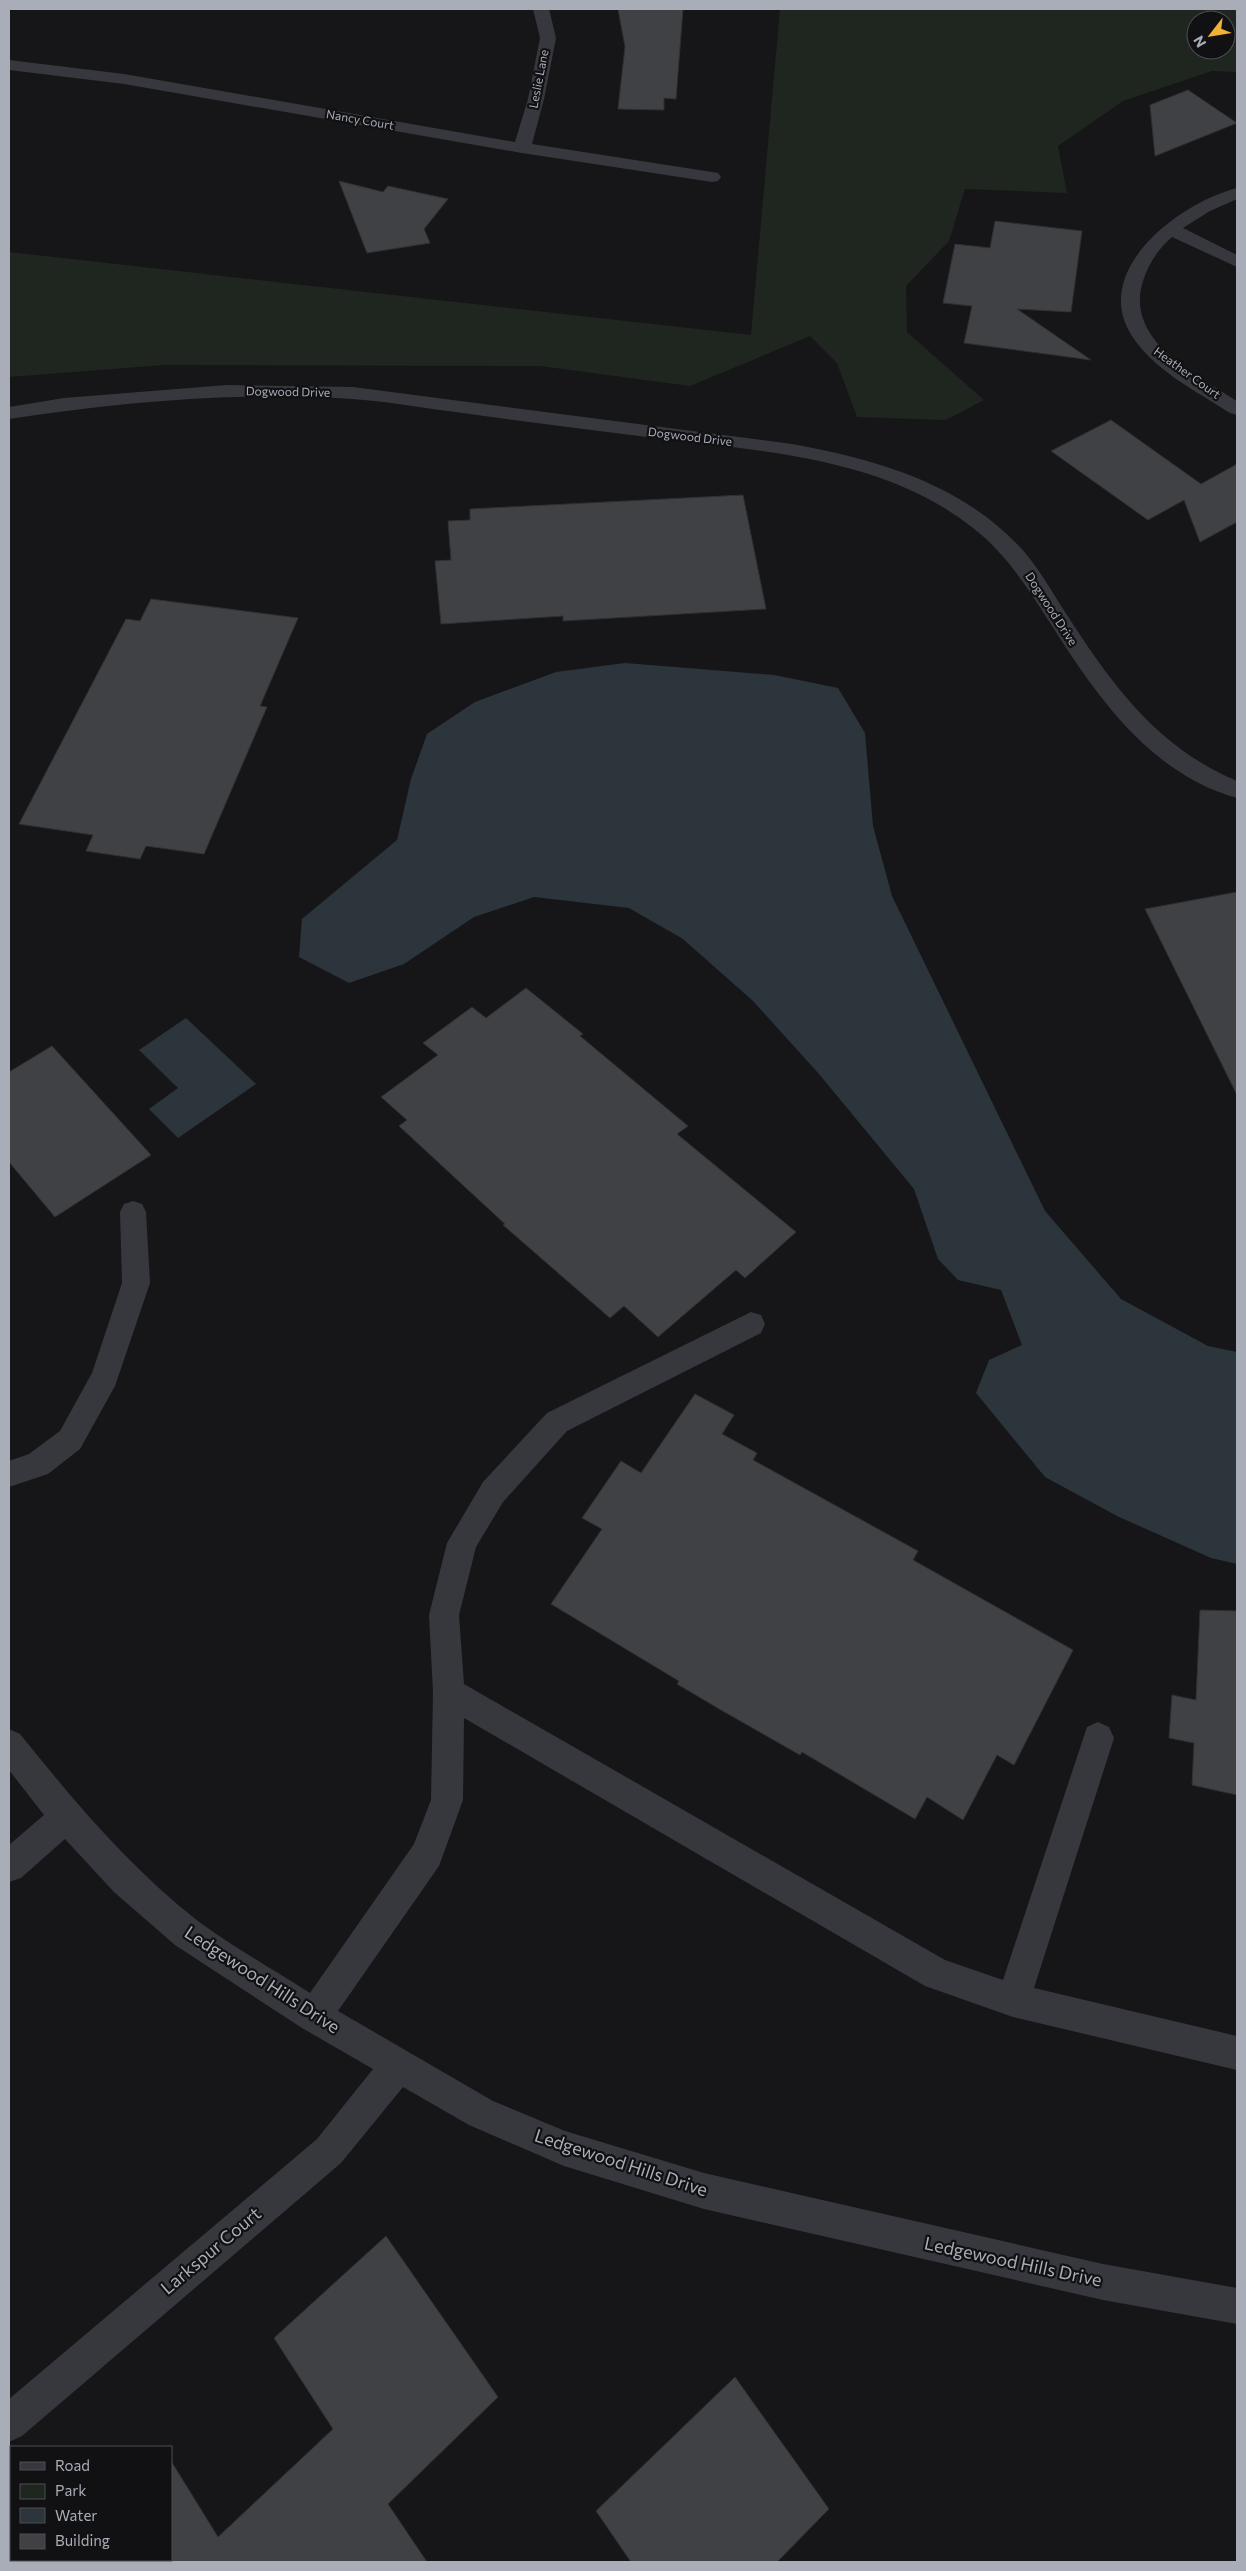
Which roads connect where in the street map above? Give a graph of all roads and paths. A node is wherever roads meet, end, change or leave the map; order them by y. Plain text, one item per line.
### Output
1 (541, 9) edge
2 (9, 65) edge
3 (522, 148) junction
4 (712, 177) dead end
5 (1237, 194) edge
6 (1170, 229) junction
7 (1237, 262) edge
8 (1237, 409) edge
9 (9, 413) edge
10 (1237, 790) edge
11 (133, 1212) dead end
12 (751, 1324) dead end
13 (9, 1474) edge
14 (449, 1692) junction
15 (1098, 1738) dead end
16 (9, 1745) edge
17 (66, 1817) junction
18 (9, 1866) edge
19 (1012, 2000) junction
20 (314, 2016) junction
21 (1237, 2053) edge
22 (398, 2066) junction
23 (1237, 2306) edge
24 (9, 2423) edge

1 - 3 street, Leslie Lane
2 - 3 street, Nancy Court
3 - 4 street, Nancy Court
5 - 6 street, Heather Court
6 - 7 street
6 - 8 street, Heather Court
9 - 10 street, Dogwood Drive
11 - 13 street
12 - 14 street
14 - 19 street
14 - 20 street
15 - 19 street
16 - 17 street, Ledgewood Hills Drive
17 - 18 street
17 - 20 street, Ledgewood Hills Drive
19 - 21 street
20 - 22 street, Ledgewood Hills Drive
22 - 23 street, Ledgewood Hills Drive
22 - 24 street, Larkspur Court

